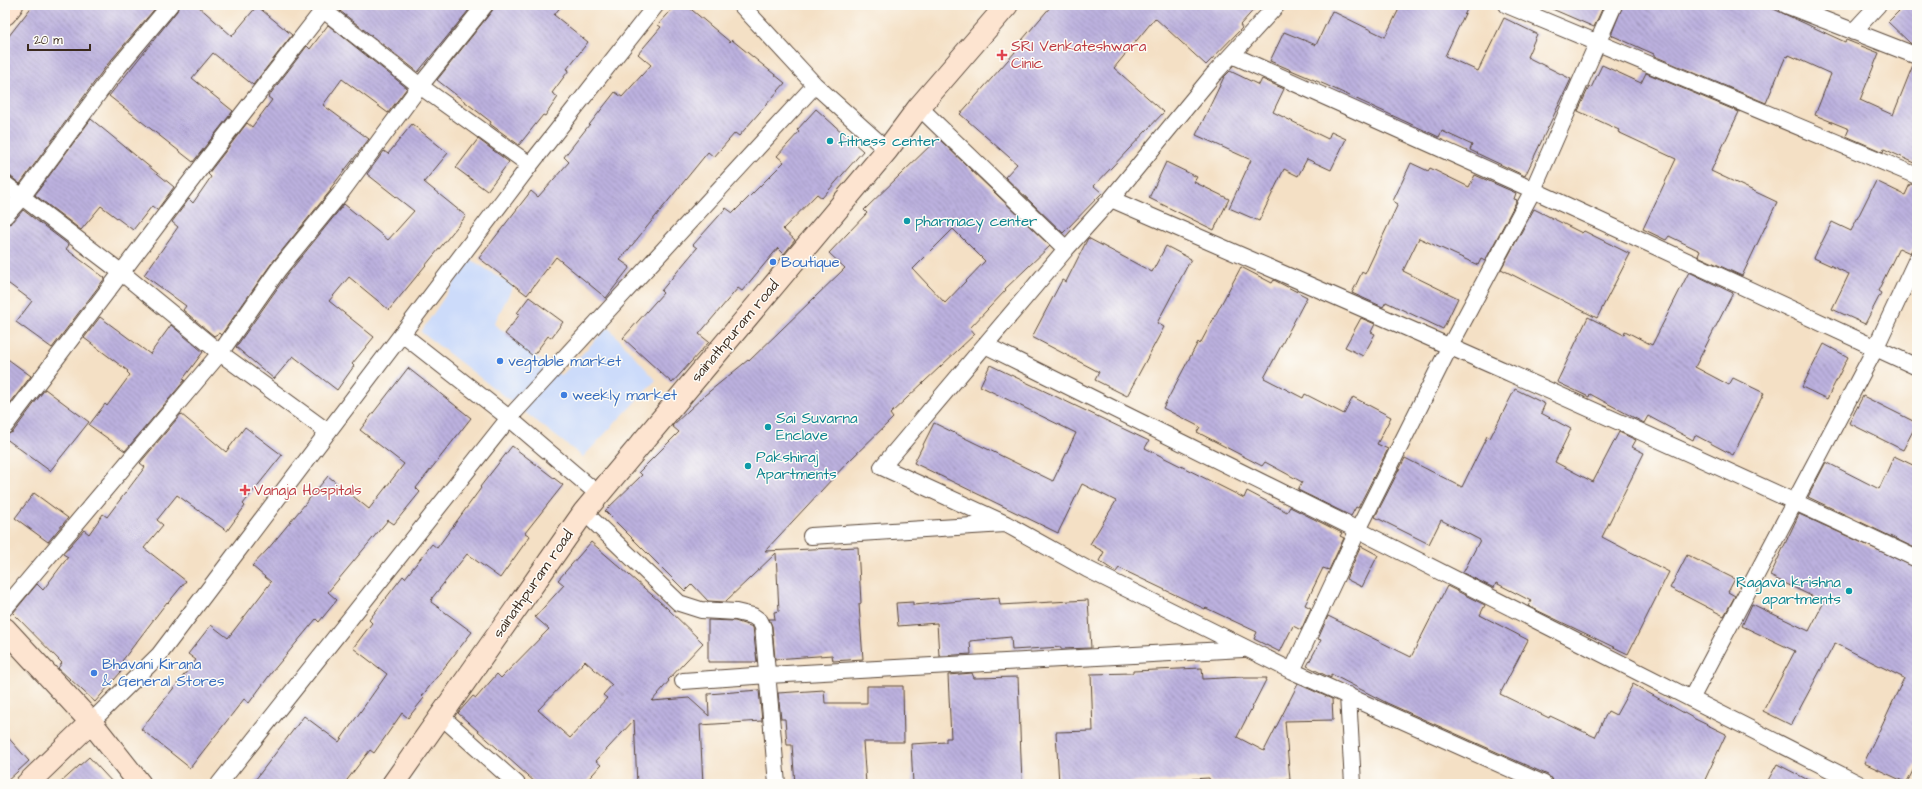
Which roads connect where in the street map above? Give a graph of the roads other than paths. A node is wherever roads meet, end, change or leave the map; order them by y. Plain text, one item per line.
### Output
1 (12, 5) edge
2 (170, 5) edge
3 (484, 5) edge
4 (656, 5) edge
5 (741, 5) edge
6 (1007, 5) edge
7 (1277, 5) edge
8 (1507, 5) edge
9 (1614, 5) edge
10 (1786, 5) edge
11 (1878, 5) edge
12 (323, 7) edge
13 (5, 14) edge
14 (1853, 32) junction
15 (1596, 44) junction
16 (1232, 55) junction
17 (1917, 56) edge
18 (815, 85) junction
19 (420, 86) junction
20 (919, 107) junction
21 (887, 150) junction
22 (530, 164) junction
23 (1917, 176) edge
24 (5, 184) edge
25 (1532, 190) junction
26 (22, 197) junction
27 (1111, 199) junction
28 (5, 216) edge
29 (1066, 249) junction
30 (1917, 259) edge
31 (122, 273) junction
32 (402, 334) junction
33 (985, 344) junction
34 (1450, 346) junction
35 (1875, 349) junction
36 (220, 353) junction
37 (1917, 367) edge
38 (509, 418) junction
39 (5, 426) edge
40 (328, 432) junction
41 (598, 494) junction
42 (1794, 501) junction
43 (584, 512) junction
44 (1006, 524) junction
45 (1358, 530) junction
46 (811, 536) dead end
47 (1917, 559) edge
48 (5, 608) edge
49 (5, 629) edge
50 (1245, 648) junction
51 (1292, 671) junction
52 (768, 675) junction
53 (683, 681) dead end
54 (1348, 695) junction
55 (1691, 699) junction
56 (441, 716) junction
57 (91, 722) junction
58 (27, 784) edge
59 (140, 784) edge
60 (219, 784) edge
61 (392, 784) edge
62 (517, 784) edge
63 (777, 784) edge
64 (1354, 784) edge
65 (1544, 784) edge
66 (1859, 784) edge

1 - 13 street
2 - 26 street
3 - 19 street
4 - 22 street
5 - 18 street
6 - 20 street, sainathpuram road
7 - 16 street
8 - 15 street
9 - 15 street
10 - 14 street
11 - 14 street
12 - 19 street
12 - 31 street
14 - 17 street
15 - 23 street
15 - 25 street
16 - 25 street
16 - 27 street
18 - 21 street
18 - 38 street
19 - 22 street
19 - 36 street
20 - 21 street, sainathpuram road
20 - 29 street
21 - 41 street, sainathpuram road
22 - 32 street
24 - 26 street
25 - 34 street
25 - 35 street
26 - 28 street
26 - 31 street
27 - 29 street
27 - 34 street
29 - 33 street
30 - 35 street
31 - 36 street
31 - 39 street
32 - 38 street
32 - 40 street
33 - 44 street
33 - 45 street
34 - 42 street
34 - 45 street
35 - 37 street
35 - 42 street
36 - 40 street
36 - 48 street
38 - 41 street
38 - 60 street
40 - 57 street
41 - 43 street, sainathpuram road
42 - 47 street
42 - 55 street
43 - 52 street
43 - 56 street, sainathpuram road
44 - 46 street
44 - 50 street
45 - 51 street
45 - 55 street
49 - 57 street
50 - 51 street
50 - 52 street
51 - 54 street
52 - 53 street
52 - 63 street
54 - 64 street
54 - 65 street
55 - 66 street
56 - 61 street, sainathpuram road
56 - 62 street
57 - 58 street
57 - 59 street

